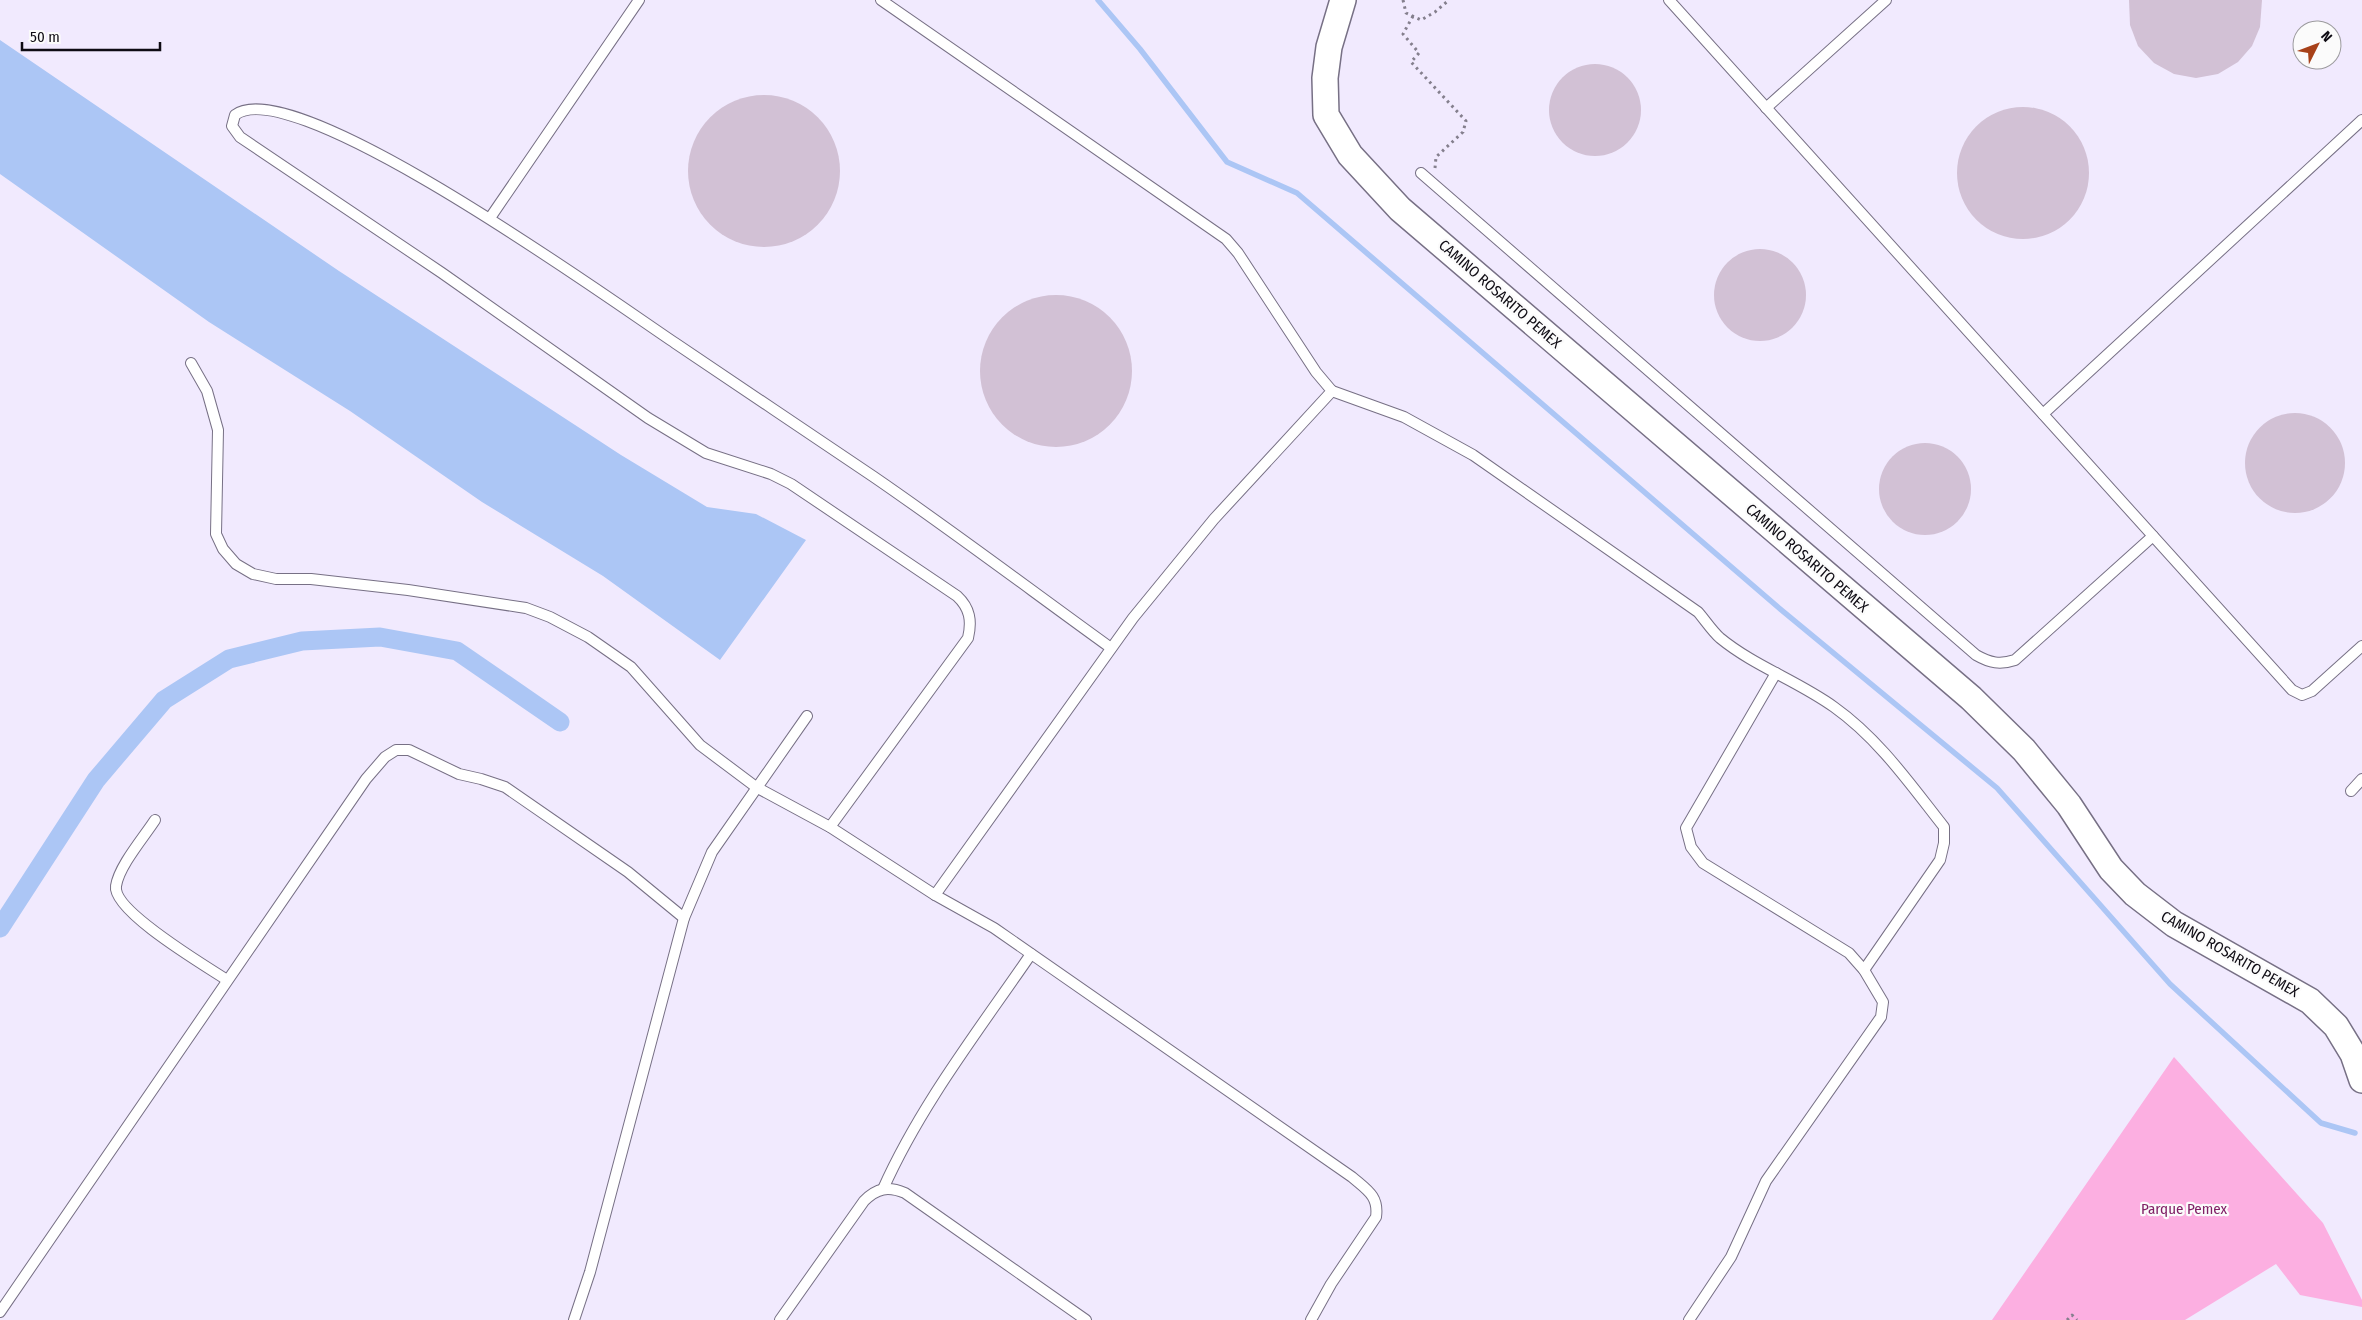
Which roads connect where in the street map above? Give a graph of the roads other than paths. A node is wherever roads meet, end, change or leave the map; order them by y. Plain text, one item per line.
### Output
1 (638, 0) edge
2 (881, 0) edge
3 (1343, 0) edge
4 (1669, 0) edge
5 (1886, 0) edge
6 (1766, 108) junction
7 (2362, 120) edge
8 (1421, 173) dead end
9 (490, 218) junction
10 (191, 363) dead end
11 (1332, 391) junction
12 (2043, 414) junction
13 (2153, 536) junction
14 (2362, 646) edge
15 (1111, 648) junction
16 (1776, 673) junction
17 (807, 716) dead end
18 (2362, 779) edge
19 (756, 787) junction
20 (2352, 791) dead end
21 (155, 820) dead end
22 (830, 827) junction
23 (936, 895) junction
24 (684, 918) junction
25 (1032, 954) junction
26 (1864, 970) junction
27 (228, 980) junction
28 (2362, 1078) edge
29 (883, 1188) junction
30 (0, 1312) edge
31 (574, 1320) edge
32 (780, 1320) edge
33 (1086, 1320) edge
34 (1311, 1320) edge
35 (1689, 1320) edge

1 - 9 lane
2 - 11 lane
3 - 28 street, CAMINO ROSARITO PEMEX
4 - 6 lane
5 - 6 lane
6 - 12 lane
7 - 12 lane
8 - 13 lane
9 - 15 lane
9 - 22 lane
10 - 19 lane
11 - 15 lane
11 - 16 lane
12 - 13 lane
13 - 14 lane
15 - 23 lane
16 - 26 lane
16 - 26 lane
17 - 19 lane
18 - 20 lane
19 - 22 lane
19 - 24 lane
21 - 27 lane
22 - 23 lane
23 - 25 lane
24 - 27 lane
24 - 31 lane
25 - 29 lane
25 - 34 lane
26 - 35 lane
27 - 30 lane
29 - 32 lane
29 - 33 lane

